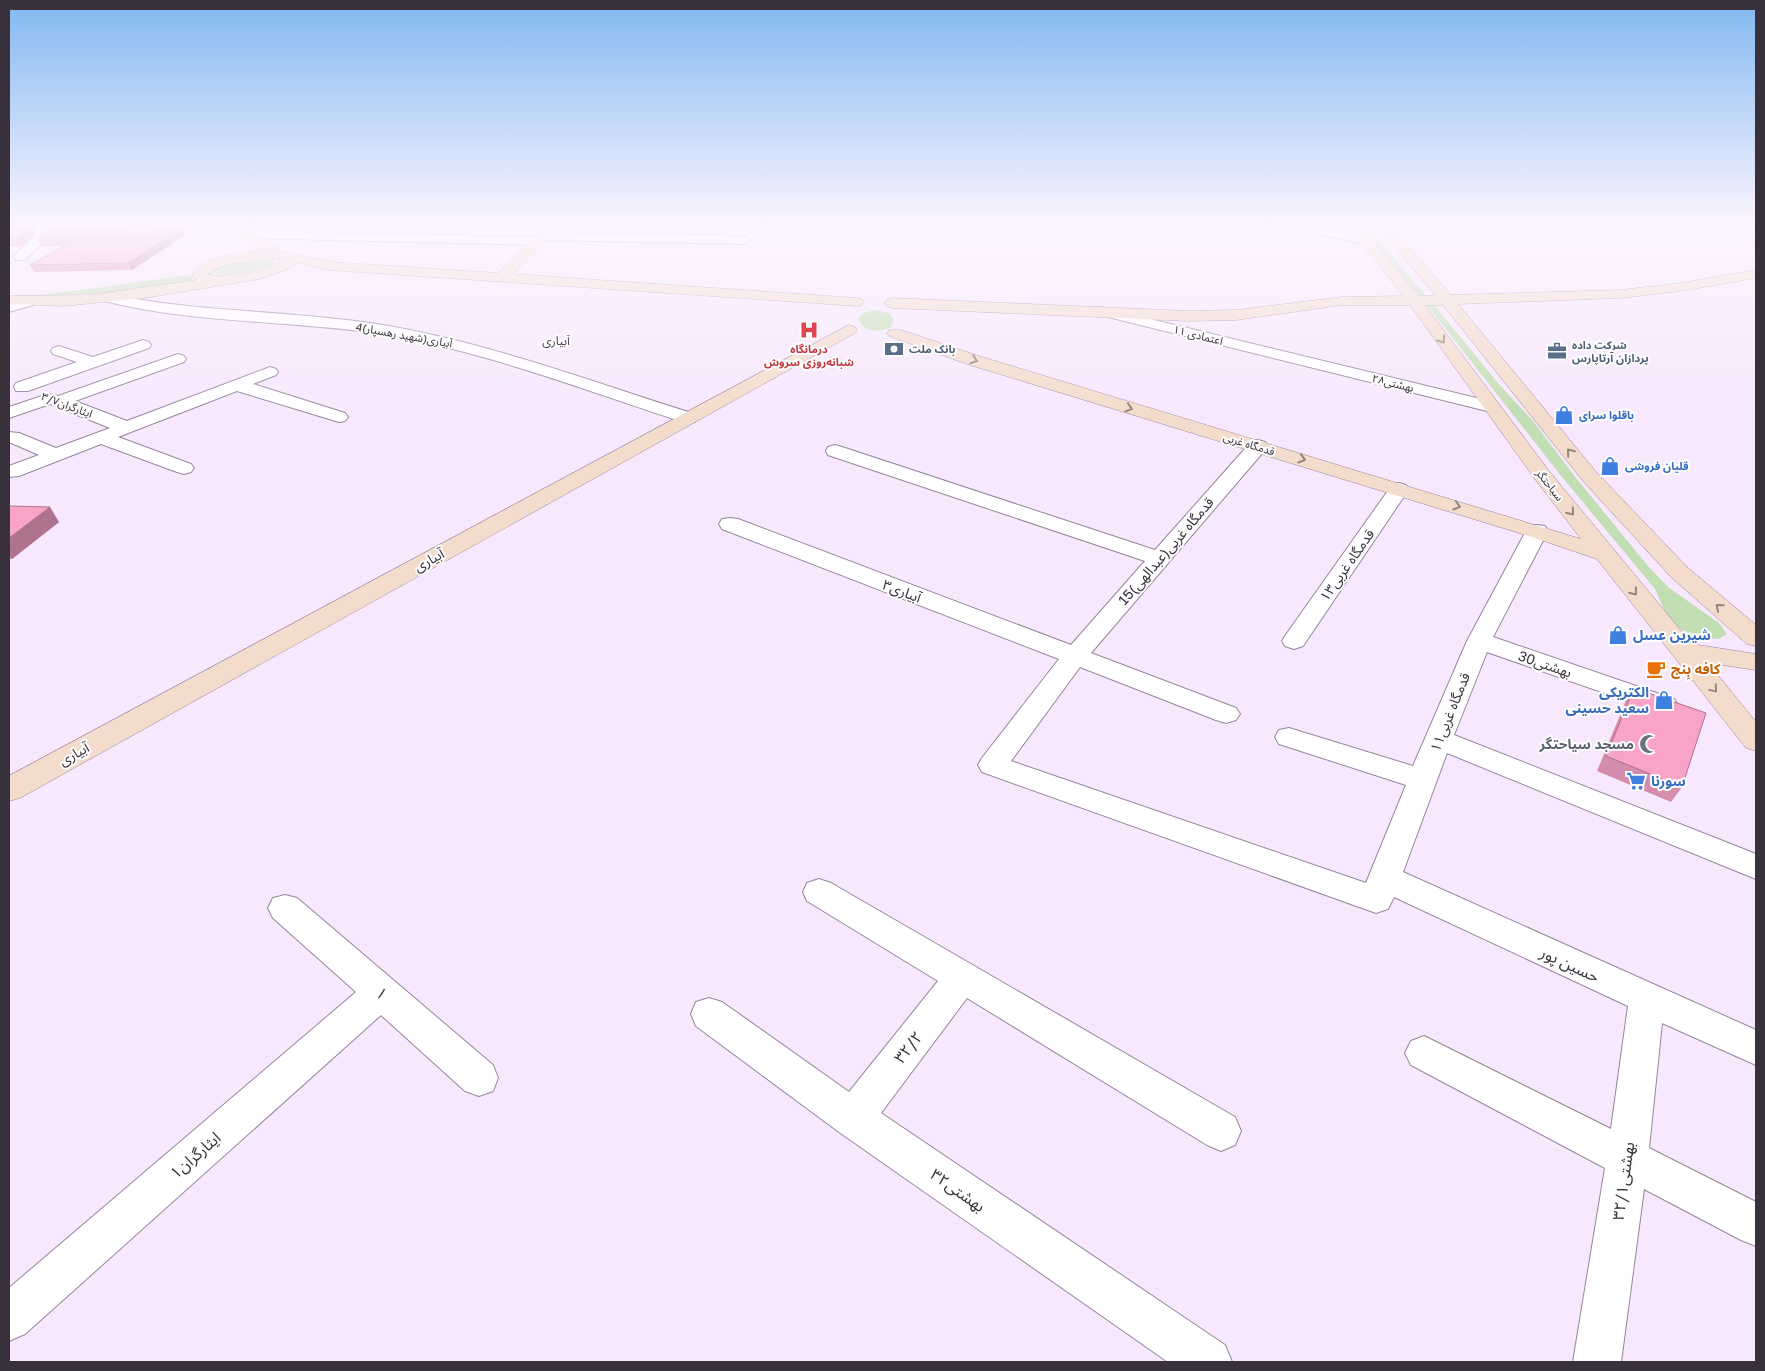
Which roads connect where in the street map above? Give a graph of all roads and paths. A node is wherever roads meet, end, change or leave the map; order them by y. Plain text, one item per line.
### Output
1 (90, 286) edge
2 (186, 286) edge
3 (622, 286) edge
4 (1399, 286) edge
5 (1435, 286) edge
6 (1462, 286) edge
7 (1687, 286) edge
8 (1371, 287) dead end
9 (9, 296) edge
10 (1526, 297) junction
11 (109, 298) junction
12 (819, 299) junction
13 (9, 300) edge
14 (1414, 300) junction
15 (1446, 300) junction
16 (867, 301) junction
17 (1342, 301) junction
18 (28, 302) junction
19 (892, 303) junction
20 (9, 308) edge
21 (1101, 311) junction
22 (1461, 318) junction
23 (866, 328) junction
24 (143, 345) dead end
25 (59, 351) dead end
26 (178, 359) dead end
27 (1296, 360) joint
28 (92, 362) junction
29 (270, 372) dead end
30 (16, 384) edge
31 (237, 385) junction
32 (54, 400) junction
33 (1491, 407) junction
34 (9, 413) edge
35 (339, 417) dead end
36 (689, 418) junction
37 (125, 427) junction
38 (12, 437) dead end
39 (103, 438) junction
40 (1258, 446) junction
41 (835, 450) dead end
42 (56, 456) junction
43 (184, 468) dead end
44 (12, 472) dead end
45 (1542, 475) junction
46 (1590, 477) junction
47 (1399, 489) junction
48 (730, 524) dead end
49 (1537, 531) junction
50 (1604, 554) junction
51 (1160, 559) junction
52 (1756, 638) edge
53 (1294, 641) dead end
54 (1479, 641) junction
55 (1683, 652) junction
56 (1074, 657) junction
57 (1756, 662) edge
58 (1668, 706) edge
59 (1226, 714) dead end
60 (1289, 736) dead end
61 (1438, 739) junction
62 (1756, 741) edge
63 (992, 765) joint
64 (1423, 780) junction
65 (9, 790) edge
66 (1756, 867) edge
67 (1380, 889) junction
68 (819, 892) dead end
69 (285, 908) dead end
70 (963, 976) junction
71 (381, 992) junction
72 (1647, 1000) junction
73 (709, 1014) dead end
74 (1756, 1048) edge
75 (1424, 1053) dead end
76 (479, 1078) dead end
77 (853, 1118) junction
78 (1221, 1131) dead end
79 (1627, 1159) junction
80 (1756, 1225) edge
81 (9, 1318) edge
82 (1208, 1362) edge
83 (1597, 1362) edge

1 - 9 street
2 - 11 street
3 - 12 street
4 - 14 street, سیاحتگر
5 - 15 street
6 - 10 street
7 - 10 street
8 - 17 street
10 - 15 street
10 - 22 street
11 - 18 street
11 - 36 street, 4آبیاری(شهید رهسپار)
12 - 16 street
12 - 23 street, قدمگاه غربی
13 - 18 street
14 - 15 street
14 - 17 street
14 -> 33 street, سیاحتگر
15 - 22 street
16 - 19 street
16 - 23 street, آبیاری
17 - 21 street
18 - 20 street
19 - 21 street
19 - 23 street
21 - 27 street, ۱۱ اعتمادی
46 -> 22 street
23 - 36 street, آبیاری
23 -> 40 street, قدمگاه غربی
24 - 28 street
25 - 28 street
26 - 32 street
27 - 33 street, ۲۸بهشتی
28 - 30 street
29 - 31 street
30 - 32 street, ایثارگران۳/۷
31 - 35 street
31 - 37 street
32 - 34 street
32 - 37 street, ایثارگران۳/۷
33 - 45 street, سیاحتگر
36 - 65 street, آبیاری
37 - 39 street
38 - 42 street
39 - 42 street
39 - 43 street
40 -> 47 street, قدمگاه غربی
40 - 51 street, 15قدمگاه غربی(عبدالهی)
41 - 51 street
42 - 44 street
45 - 46 street
45 -> 50 street, سیاحتگر
52 -> 46 street
47 -> 49 street, قدمگاه غربی
47 - 53 street, قدمگاه غربی۱۳
48 - 56 street, آبیاری۳
49 - 50 street, قدمگاه غربی
49 - 54 street, قدمگاه غربی۱۱
50 -> 55 street, سیاحتگر
51 - 56 street, 15قدمگاه غربی(عبدالهی)
54 - 58 street, 30بهشتی
54 - 61 street, قدمگاه غربی۱۱
55 - 57 street
55 -> 62 street, سیاحتگر
56 - 59 street, آبیاری۳
56 - 63 street, 15قدمگاه غربی(عبدالهی)
60 - 64 street
61 - 64 street, قدمگاه غربی۱۱
61 - 66 street
63 - 67 street, حسین پور
64 - 67 street, قدمگاه غربی۱۱
67 - 72 street, حسین پور
68 - 70 street
69 - 71 street, ۱
70 - 77 street, ۳۲/۲
70 - 78 street
71 - 76 street, ۱
71 - 81 street, ایثارگران۱
72 - 74 street, حسین پور
72 - 79 street, بهشتی۳۲/۱
73 - 77 street, بهشتی۳۲
75 - 79 street
77 - 82 street, بهشتی۳۲
79 - 80 street
79 - 83 street, بهشتی۳۲/۱

